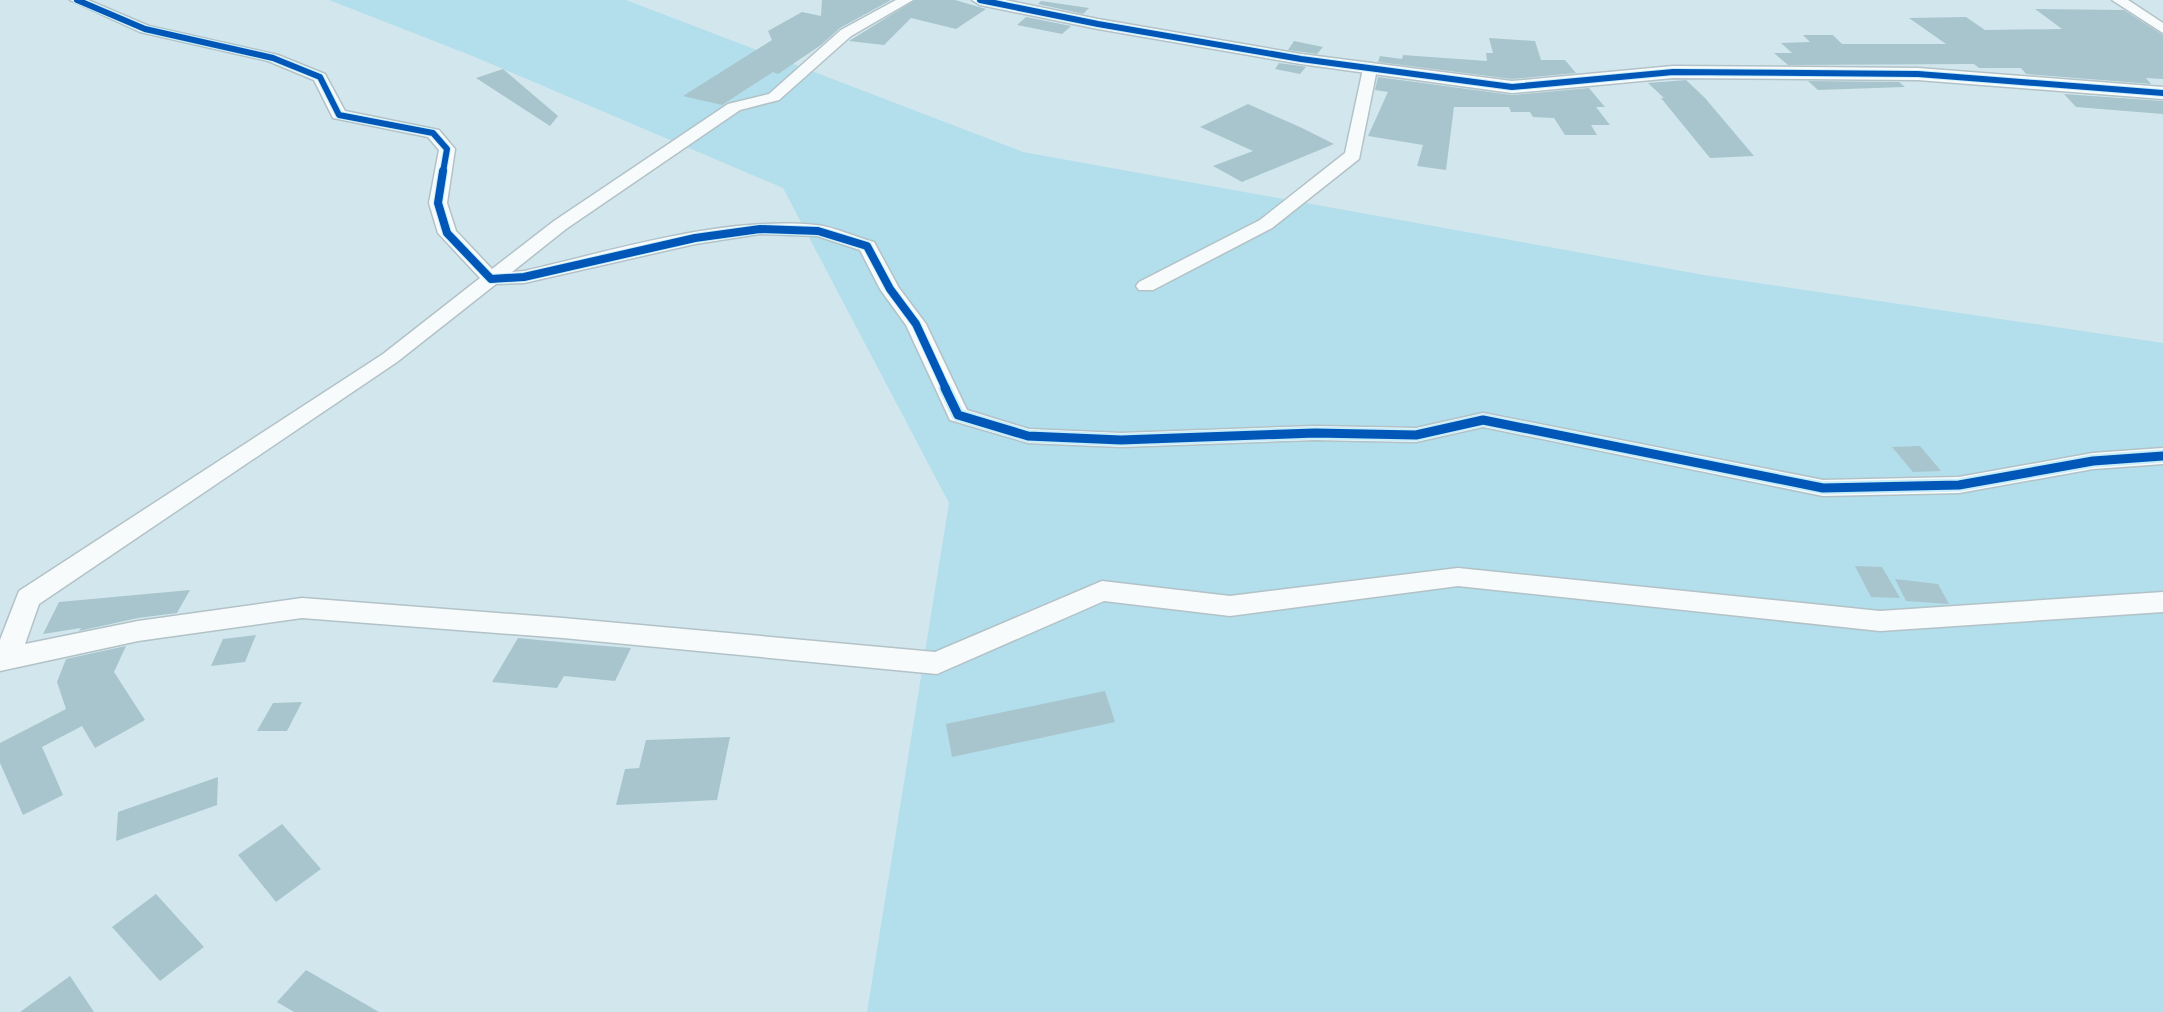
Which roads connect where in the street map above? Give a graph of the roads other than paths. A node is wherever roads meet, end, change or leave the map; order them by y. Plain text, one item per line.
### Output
1 (77, 0) edge
2 (906, 0) edge
3 (981, 0) edge
4 (2119, 0) edge
5 (2163, 29) edge
6 (1370, 69) junction
7 (2163, 93) edge
8 (491, 279) junction
9 (1146, 286) dead end
10 (2163, 456) edge
11 (2163, 602) edge
12 (3, 659) edge

1 - 8 street
2 - 8 street
3 - 6 street
4 - 5 street
6 - 7 street
6 - 9 street
8 - 10 street
8 - 12 street
11 - 12 street

